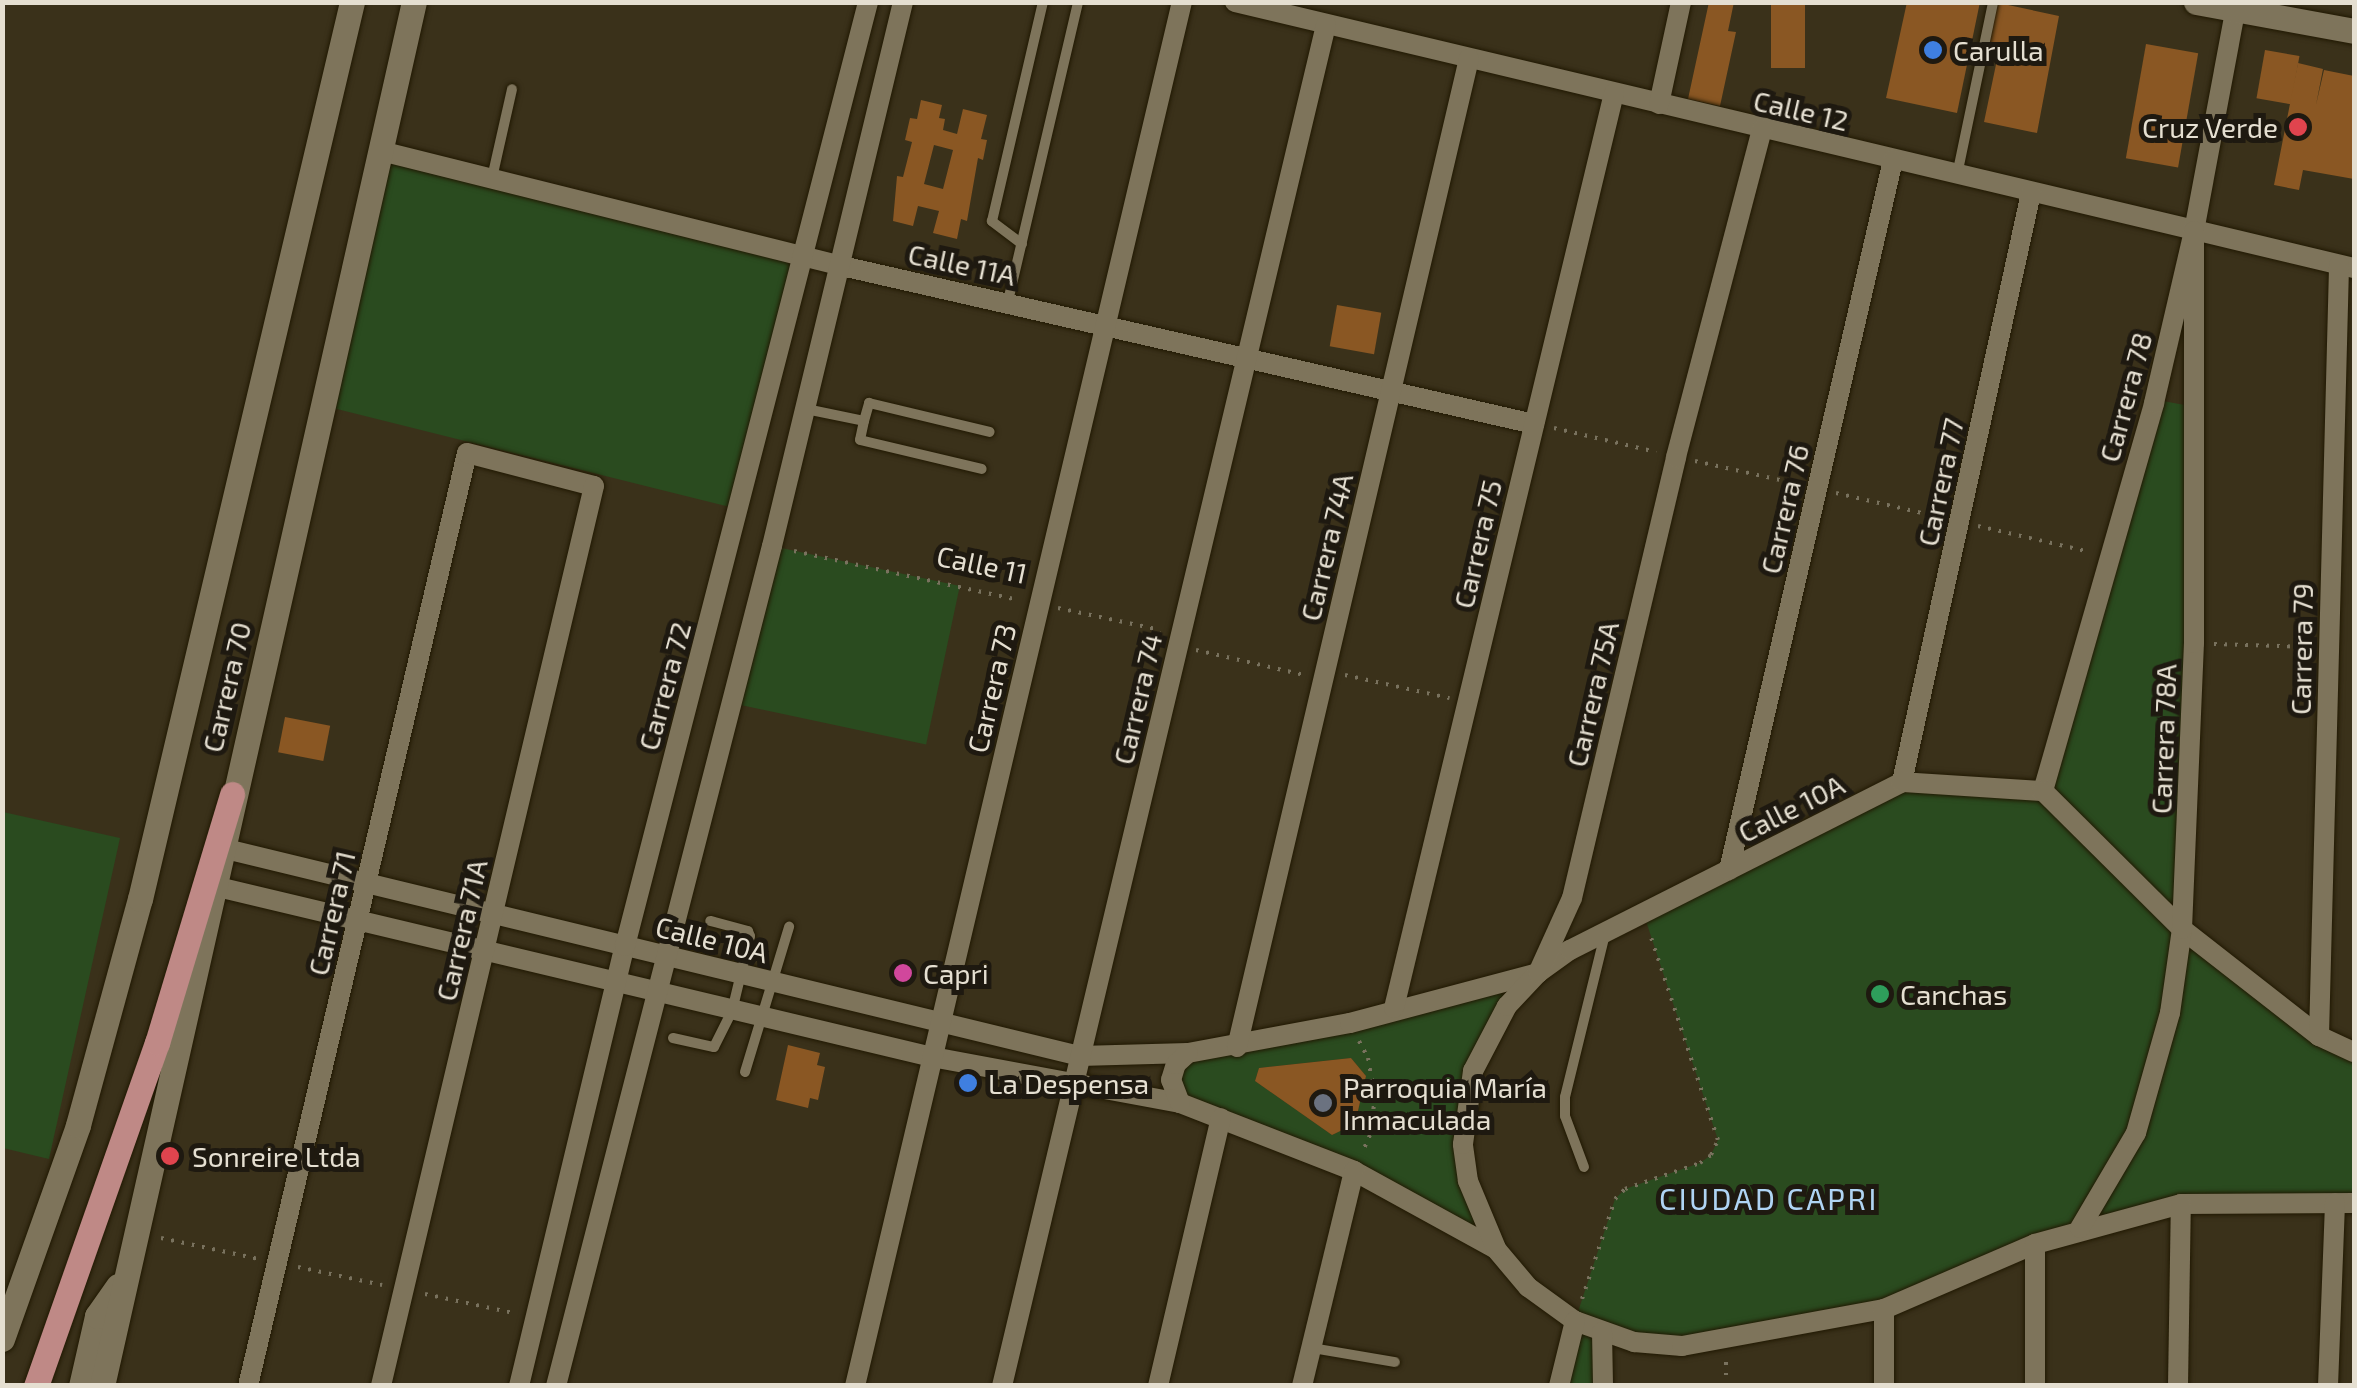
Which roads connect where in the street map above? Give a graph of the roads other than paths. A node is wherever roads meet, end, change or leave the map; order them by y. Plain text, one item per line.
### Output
1 (352, 2) edge
2 (414, 2) edge
3 (868, 2) edge
4 (903, 2) edge
5 (1043, 2) edge
6 (1078, 2) edge
7 (1182, 2) edge
8 (1235, 2) edge
9 (1680, 2) edge
10 (1993, 2) edge
11 (2196, 2) edge
12 (2235, 11) junction
13 (1326, 25) junction
14 (2354, 31) edge
15 (1469, 59) junction
16 (512, 88) dead end
17 (1614, 93) junction
18 (1660, 104) junction
19 (1762, 128) junction
20 (380, 151) junction
21 (1893, 160) junction
22 (1957, 176) junction
23 (492, 178) junction
24 (2031, 193) junction
25 (2194, 231) junction
26 (1022, 244) junction
27 (804, 254) junction
28 (842, 266) junction
29 (2347, 266) edge
30 (1008, 302) junction
31 (1106, 325) junction
32 (1246, 357) junction
33 (1391, 391) junction
34 (806, 409) junction
35 (864, 421) junction
36 (1534, 424) junction
37 (990, 432) dead end
38 (467, 454) joint
39 (982, 469) dead end
40 (1902, 782) junction
41 (2043, 790) junction
42 (232, 794) junction
43 (226, 849) junction
44 (1729, 870) junction
45 (366, 883) junction
46 (218, 887) junction
47 (493, 914) junction
48 (357, 920) junction
49 (710, 921) dead end
50 (789, 927) dead end
51 (2182, 930) junction
52 (1605, 934) junction
53 (625, 946) junction
54 (484, 951) junction
55 (664, 955) junction
56 (1538, 973) junction
57 (742, 974) junction
58 (775, 982) junction
59 (616, 983) junction
60 (655, 992) junction
61 (1394, 1008) junction
62 (732, 1011) junction
63 (762, 1018) junction
64 (940, 1024) junction
65 (2319, 1036) junction
66 (673, 1038) dead end
67 (1237, 1047) junction
68 (2354, 1052) edge
69 (1188, 1053) junction
70 (1080, 1056) junction
71 (932, 1057) junction
72 (745, 1072) dead end
73 (1073, 1082) junction
74 (1180, 1102) junction
75 (1222, 1118) junction
76 (1584, 1167) dead end
77 (1354, 1170) junction
78 (2345, 1203) edge
79 (2181, 1204) junction
80 (2080, 1228) junction
81 (2035, 1244) junction
82 (1496, 1249) junction
83 (124, 1278) junction
84 (1884, 1310) junction
85 (1574, 1321) junction
86 (1602, 1332) junction
87 (2, 1339) edge
88 (1311, 1348) junction
89 (1395, 1362) dead end
90 (36, 1386) edge
91 (81, 1386) edge
92 (102, 1386) edge
93 (248, 1386) edge
94 (381, 1386) edge
95 (519, 1386) edge
96 (556, 1386) edge
97 (855, 1386) edge
98 (1002, 1386) edge
99 (1158, 1386) edge
100 (1302, 1386) edge
101 (1559, 1386) edge
102 (1604, 1386) edge
103 (1884, 1386) edge
104 (2035, 1386) edge
105 (2178, 1386) edge
106 (2328, 1386) edge

1 - 87 street, Carrera 70
2 - 20 street, Carrera 70
3 - 27 street, Carrera 72
4 - 28 street
5 - 26 lane
6 - 26 lane
7 - 31 street, Carrera 73
8 - 13 street, Calle 12
9 - 18 street
10 - 22 lane
11 - 12 street
12 - 14 street
12 - 25 street, Carrera 78
13 - 15 street, Calle 12
13 - 32 street, Carrera 74
15 - 17 street, Calle 12
15 - 33 street, Carrera 74A
16 - 23 lane
17 - 18 street, Calle 12
17 - 36 street, Carrera 75
18 - 19 street, Calle 12
19 - 21 street, Calle 12
19 - 56 street, Carrera 75A
20 - 23 street, Calle 11A
20 - 42 street, Carrera 70
21 - 22 street, Calle 12
21 - 44 street, Carrera 76
22 - 24 street, Calle 12
23 - 27 street, Calle 11A
24 - 25 street, Calle 12
24 - 40 street, Carrera 77
25 - 29 street, Calle 12
25 - 41 street, Carrera 78
25 - 51 street, Carrera 78A
26 - 30 lane
27 - 28 street, Calle 11A
27 - 53 street, Carrera 72
28 - 30 street, Calle 11A
28 - 34 street
29 - 65 street, Carrera 79
30 - 31 street, Calle 11A
31 - 32 street, Calle 11A
31 - 64 street, Carrera 73
32 - 33 street, Calle 11A
32 - 70 street, Carrera 74
33 - 36 street, Calle 11A
33 - 67 street, Carrera 74A
34 - 35 lane
34 - 55 street
35 - 37 lane
35 - 39 lane
36 - 61 street, Carrera 75
38 - 45 street, Carrera 71
38 - 47 street, Carrera 71A
40 - 41 street
40 - 44 street, Calle 10A
41 - 51 street
42 - 43 street, Carrera 70
42 - 90 main road
43 - 45 street, Calle 10A
43 - 46 street, Carrera 70
44 - 52 street, Calle 10A
45 - 47 street, Calle 10A
45 - 48 street, Carrera 71
46 - 48 street
46 - 83 street, Carrera 70
47 - 53 street, Calle 10A
47 - 54 street, Carrera 71A
48 - 54 street
48 - 93 street, Carrera 71
49 - 57 lane
50 - 58 lane
51 - 65 street
51 - 80 street, Carrera 78A
52 - 56 street, Calle 10A
52 - 76 lane
53 - 55 street, Calle 10A
53 - 59 street, Carrera 72
54 - 59 street
54 - 94 street, Carrera 71A
55 - 57 street, Calle 10A
55 - 60 street
56 - 61 street, Calle 10A
56 - 82 street, Carrera 75A
57 - 58 street, Calle 10A
57 - 62 lane
58 - 63 lane
58 - 64 street, Calle 10A
59 - 60 street
59 - 95 street, Carrera 72
60 - 62 street
60 - 96 street
61 - 67 street, Calle 10A
62 - 63 street
62 - 66 lane
63 - 71 street
63 - 72 lane
64 - 70 street, Calle 10A
64 - 71 street, Carrera 73
65 - 68 street
67 - 69 street, Calle 10A
69 - 70 street, Calle 10A
69 - 74 street
70 - 73 street, Carrera 74
71 - 73 street
71 - 97 street, Carrera 73
73 - 74 street
73 - 98 street, Carrera 74
74 - 75 street
75 - 77 street
75 - 99 street
77 - 82 street
77 - 88 street
78 - 79 street
78 - 106 street
79 - 80 street
79 - 105 street
80 - 81 street
81 - 84 street
81 - 104 street
82 - 85 street
83 - 91 street
83 - 92 street, Carrera 70
84 - 86 street
84 - 103 street
85 - 86 street
85 - 101 street
86 - 102 street
88 - 89 lane
88 - 100 street

